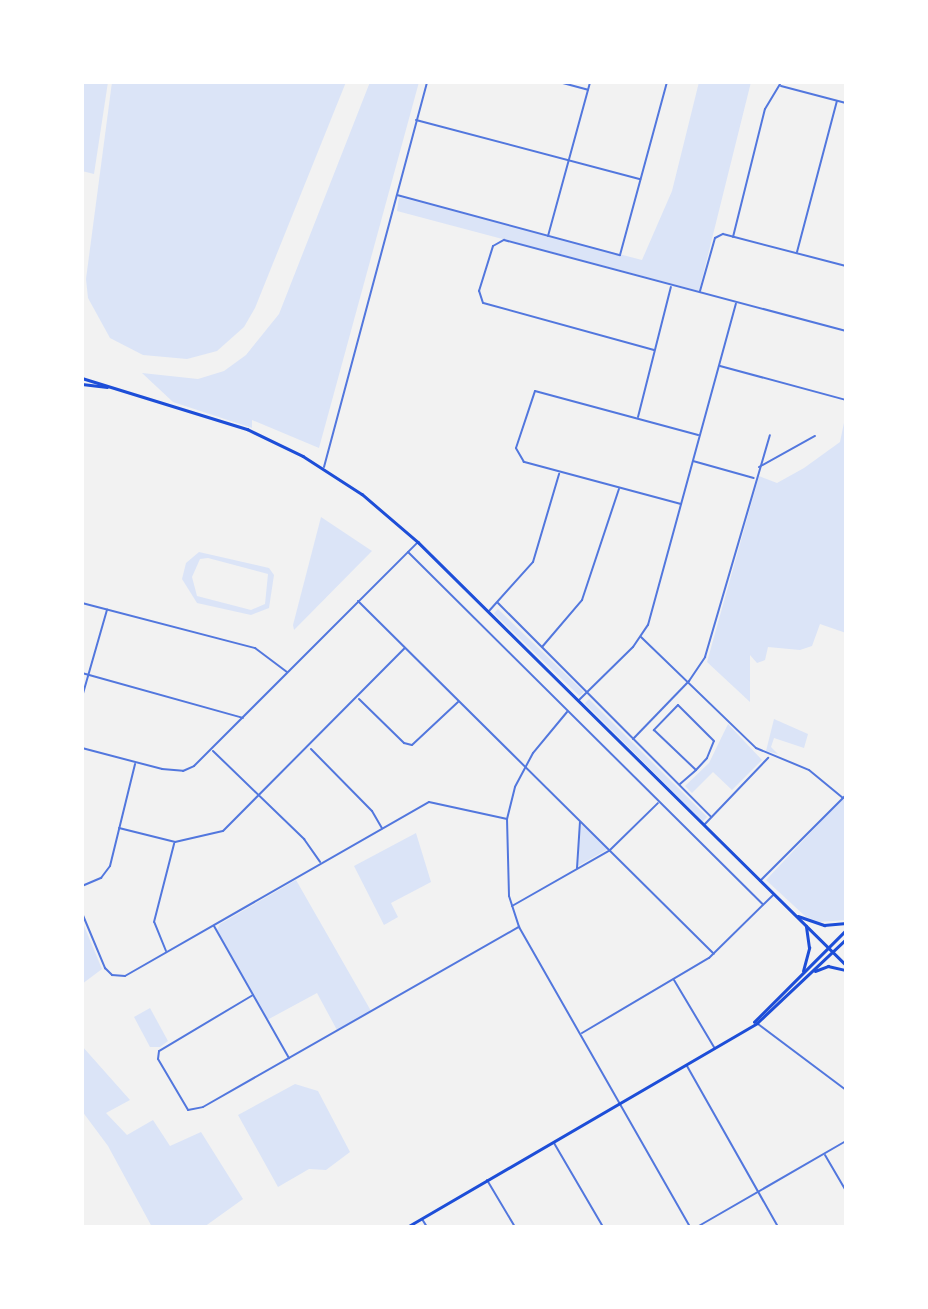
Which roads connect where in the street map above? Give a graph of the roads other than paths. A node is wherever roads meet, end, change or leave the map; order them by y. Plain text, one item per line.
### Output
1 (427, 82) edge
2 (559, 82) edge
3 (590, 82) edge
4 (667, 82) edge
5 (781, 84) edge
6 (588, 90) junction
7 (837, 101) junction
8 (846, 103) edge
9 (416, 120) junction
10 (570, 159) junction
11 (641, 180) junction
12 (397, 195) junction
13 (548, 237) junction
14 (733, 237) junction
15 (797, 253) junction
16 (846, 266) edge
17 (671, 285) junction
18 (700, 292) junction
19 (736, 302) junction
20 (846, 331) edge
21 (654, 350) junction
22 (719, 366) junction
23 (82, 378) edge
24 (82, 384) edge
25 (110, 387) junction
26 (846, 400) edge
27 (638, 418) junction
28 (699, 435) junction
29 (770, 435) dead end
30 (815, 436) dead end
31 (693, 461) junction
32 (324, 468) junction
33 (758, 468) junction
34 (559, 472) junction
35 (755, 479) junction
36 (619, 489) junction
37 (681, 504) junction
38 (418, 542) junction
39 (408, 552) junction
40 (358, 601) junction
41 (82, 603) edge
42 (498, 603) junction
43 (107, 610) junction
44 (488, 612) junction
45 (641, 637) junction
46 (541, 647) junction
47 (405, 648) junction
48 (287, 672) junction
49 (82, 673) edge
50 (87, 674) junction
51 (690, 681) junction
52 (588, 692) junction
53 (82, 696) edge
54 (359, 698) junction
55 (459, 701) junction
56 (578, 701) junction
57 (568, 712) junction
58 (243, 718) junction
59 (633, 739) junction
60 (82, 748) edge
61 (310, 749) junction
62 (211, 750) junction
63 (769, 757) junction
64 (135, 763) junction
65 (524, 767) junction
66 (696, 770) junction
67 (679, 785) junction
68 (846, 795) edge
69 (262, 796) junction
70 (843, 798) junction
71 (659, 802) junction
72 (711, 817) junction
73 (507, 819) junction
74 (580, 821) junction
75 (704, 826) junction
76 (119, 828) junction
77 (382, 828) junction
78 (175, 842) junction
79 (610, 849) junction
80 (320, 863) junction
81 (577, 868) junction
82 (760, 881) junction
83 (82, 886) edge
84 (773, 895) junction
85 (763, 904) junction
86 (512, 906) junction
87 (82, 913) edge
88 (795, 915) junction
89 (846, 923) edge
90 (214, 925) junction
91 (805, 925) junction
92 (519, 927) junction
93 (846, 930) edge
94 (846, 939) edge
95 (828, 947) junction
96 (167, 952) junction
97 (833, 952) junction
98 (714, 954) junction
99 (846, 965) edge
100 (846, 970) edge
101 (811, 972) junction
102 (802, 974) junction
103 (674, 979) junction
104 (253, 995) junction
105 (755, 1022) junction
106 (580, 1034) junction
107 (715, 1048) junction
108 (289, 1058) junction
109 (686, 1065) junction
110 (846, 1090) edge
111 (619, 1102) junction
112 (553, 1141) junction
113 (846, 1141) edge
114 (824, 1154) junction
115 (487, 1180) junction
116 (758, 1191) junction
117 (846, 1191) edge
118 (422, 1219) junction
119 (407, 1227) edge
120 (426, 1227) edge
121 (515, 1227) edge
122 (603, 1227) edge
123 (690, 1227) edge
124 (697, 1227) edge
125 (778, 1227) edge

1 - 9 street
2 - 6 street
3 - 6 street
4 - 11 street
5 - 7 street
5 - 14 street
6 - 10 street
7 - 8 street
7 - 15 street
9 - 10 street
9 - 12 street
10 - 11 street
10 - 13 street
11 - 13 street
12 - 13 street
12 - 32 street
14 - 15 street
14 - 18 street
15 - 16 street
17 - 18 street
17 - 21 street
17 - 21 street
18 - 19 street
19 - 20 street
19 - 22 street
21 - 27 street
22 - 26 street
22 - 28 street
23 - 25 main road
24 - 25 main road
25 - 32 main road
27 - 28 street
27 - 34 street
28 - 31 street
29 - 33 street
30 - 33 street
31 - 35 street
31 - 37 street
32 - 38 main road
33 - 35 street
34 - 36 street
34 - 42 street
35 - 51 street
36 - 37 street
36 - 46 street
37 - 45 street
38 - 39 street
38 - 44 main road
39 - 40 street
39 - 57 street
40 - 47 street
40 - 48 street
41 - 43 street
42 - 44 street
42 - 46 street
43 - 48 street
43 - 50 street
44 - 56 main road
45 - 51 street
45 - 52 street
46 - 52 street
47 - 54 street
47 - 55 street
48 - 58 street
49 - 50 street
50 - 53 street
50 - 58 street
51 - 59 street
51 - 63 street
52 - 56 street
52 - 59 street
54 - 55 street
54 - 61 street
55 - 65 street
56 - 75 main road
57 - 65 street
57 - 71 street
58 - 62 street
59 - 67 street
60 - 64 street
61 - 69 street
61 - 77 street
62 - 64 street
62 - 69 street
63 - 70 street
63 - 72 street
64 - 76 street
65 - 73 street
65 - 74 street
66 - 66 street
66 - 67 street
67 - 72 street
68 - 70 street
69 - 78 street
69 - 80 street
70 - 82 street
71 - 79 street
71 - 85 street
72 - 75 street
73 - 77 street
73 - 86 street
74 - 79 street
74 - 81 street
75 - 82 main road
76 - 78 street
76 - 83 street
77 - 80 street
78 - 96 street
79 - 81 street
79 - 98 street
80 - 90 street
81 - 86 street
82 - 84 main road
84 - 85 street
84 - 88 main road
85 - 98 street
86 - 92 street
87 - 96 street
88 - 89 main road
88 - 91 main road
90 - 96 street
90 - 104 street
91 - 95 main road
91 - 102 main road
92 - 106 street
92 - 108 street
93 - 95 main road
94 - 97 main road
95 - 97 main road
95 - 102 main road
97 - 99 main road
97 - 101 main road
98 - 103 street
100 - 101 main road
101 - 105 main road
102 - 105 main road
103 - 106 street
103 - 107 street
104 - 108 street
104 - 108 street
105 - 107 main road
105 - 110 street
106 - 111 street
107 - 109 main road
109 - 111 main road
109 - 116 street
111 - 112 main road
111 - 123 street
112 - 115 main road
112 - 122 street
113 - 114 street
114 - 116 street
114 - 117 street
115 - 118 main road
115 - 121 street
116 - 124 street
116 - 125 street
118 - 119 main road
118 - 120 street

